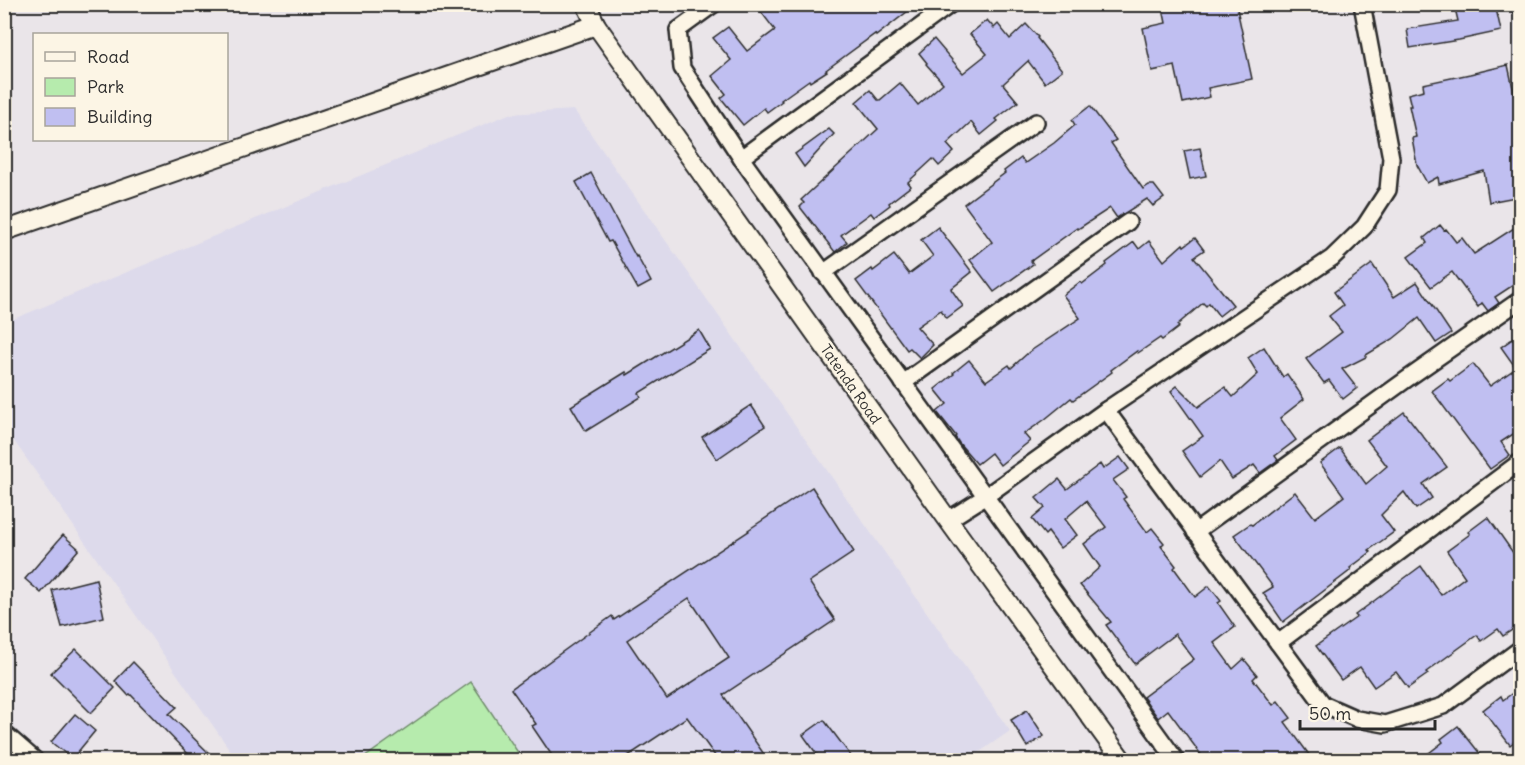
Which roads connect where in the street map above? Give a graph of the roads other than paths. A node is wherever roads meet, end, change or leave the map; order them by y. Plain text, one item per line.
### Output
1 (586, 4) edge
2 (714, 4) edge
3 (951, 4) edge
4 (1362, 4) edge
5 (596, 25) junction
6 (1036, 122) dead end
7 (741, 158) junction
8 (1128, 222) dead end
9 (4, 231) edge
10 (823, 273) junction
11 (1521, 300) edge
12 (903, 383) junction
13 (1106, 410) junction
14 (1521, 462) edge
15 (986, 496) junction
16 (948, 520) junction
17 (1195, 532) junction
18 (1278, 643) junction
19 (1521, 650) edge
20 (4, 733) edge
21 (35, 760) edge
22 (1122, 760) edge
23 (1176, 760) edge

1 - 5 street, Tatenda Road
2 - 7 street
3 - 7 street
4 - 13 street
5 - 9 street
5 - 16 street, Tatenda Road
6 - 10 street
7 - 10 street
8 - 12 street
10 - 12 street
11 - 17 street
12 - 15 street
13 - 15 street
13 - 17 street
14 - 18 street
15 - 16 street
15 - 23 street
16 - 22 street, Tatenda Road
17 - 18 street
18 - 19 street
20 - 21 street

